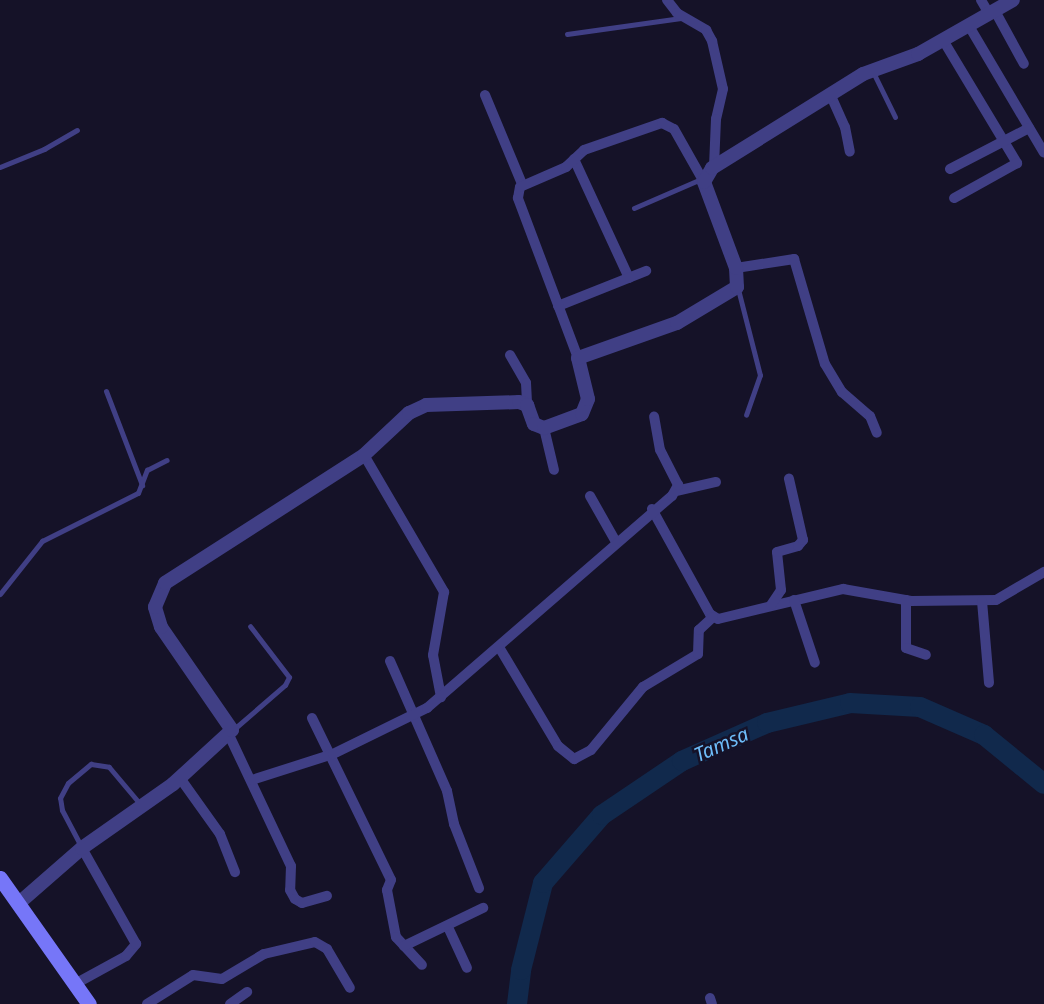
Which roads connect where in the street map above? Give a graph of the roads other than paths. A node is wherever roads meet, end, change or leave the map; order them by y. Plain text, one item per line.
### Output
1 (667, 0) edge
2 (981, 0) edge
3 (1013, 0) edge
4 (992, 13) junction
5 (682, 17) junction
6 (969, 26) junction
7 (567, 34) dead end
8 (943, 40) junction
9 (1024, 64) dead end
10 (872, 70) junction
11 (485, 95) dead end
12 (831, 96) junction
13 (895, 117) dead end
14 (1029, 128) junction
15 (77, 130) dead end
16 (1004, 139) junction
17 (850, 152) dead end
18 (1044, 153) edge
19 (574, 159) junction
20 (0, 167) edge
21 (714, 167) junction
22 (950, 169) dead end
23 (703, 181) junction
24 (522, 184) junction
25 (954, 198) dead end
26 (634, 208) dead end
27 (736, 268) junction
28 (646, 271) dead end
29 (629, 278) junction
30 (737, 287) junction
31 (558, 306) junction
32 (510, 355) dead end
33 (578, 358) junction
34 (106, 391) dead end
35 (527, 405) junction
36 (746, 415) dead end
37 (654, 417) dead end
38 (544, 428) junction
39 (878, 433) dead end
40 (364, 455) junction
41 (167, 460) dead end
42 (554, 470) dead end
43 (789, 479) dead end
44 (716, 482) dead end
45 (142, 486) junction
46 (676, 491) junction
47 (590, 496) dead end
48 (652, 509) junction
49 (616, 542) junction
50 (1044, 572) edge
51 (0, 594) edge
52 (794, 600) junction
53 (906, 600) junction
54 (982, 600) junction
55 (770, 606) junction
56 (713, 617) junction
57 (250, 626) dead end
58 (499, 647) junction
59 (926, 655) dead end
60 (390, 661) dead end
61 (815, 663) dead end
62 (988, 683) dead end
63 (441, 697) junction
64 (412, 716) junction
65 (312, 718) dead end
66 (231, 733) junction
67 (333, 754) junction
68 (180, 778) junction
69 (252, 780) junction
70 (142, 806) junction
71 (82, 848) junction
72 (235, 872) dead end
73 (0, 878) edge
74 (479, 888) dead end
75 (327, 896) dead end
76 (19, 903) junction
77 (483, 908) dead end
78 (448, 927) junction
79 (404, 946) junction
80 (422, 965) dead end
81 (467, 968) dead end
82 (75, 984) junction
83 (350, 988) dead end
84 (247, 992) dead end
85 (89, 1004) edge
86 (147, 1004) edge
87 (230, 1004) edge

1 - 5 street
2 - 4 street
3 - 4 street
4 - 6 street
4 - 9 street
5 - 7 lane
5 - 21 street
6 - 8 street
6 - 14 street
8 - 10 street
8 - 16 street
10 - 12 street
10 - 13 lane
11 - 24 street
12 - 17 street
12 - 21 street
14 - 16 street
14 - 18 street
15 - 20 lane
16 - 22 street
16 - 25 street
19 - 23 street
19 - 24 street
19 - 29 street
21 - 23 street
23 - 26 lane
23 - 27 street
24 - 31 street
27 - 30 street
27 - 39 street
28 - 29 street
29 - 31 street
30 - 33 street
30 - 36 lane
31 - 33 street
32 - 35 street
33 - 38 street
34 - 45 lane
35 - 38 street
35 - 40 street
37 - 46 street
38 - 42 street
40 - 63 street
40 - 66 street
41 - 45 lane
43 - 55 street
44 - 46 street
45 - 51 lane
46 - 48 street
47 - 49 street
48 - 49 street
48 - 56 street
49 - 58 street
50 - 54 street
52 - 53 street
52 - 55 street
52 - 61 street
53 - 54 street
53 - 59 street
54 - 62 street
55 - 56 street
56 - 58 street
57 - 66 lane
58 - 63 street
60 - 64 street
63 - 64 street
64 - 67 street
64 - 74 street
65 - 67 street
66 - 68 street
66 - 69 street
67 - 69 street
67 - 79 street
68 - 70 street
68 - 72 street
69 - 75 street
70 - 71 street
70 - 71 lane
71 - 76 street
71 - 82 street
73 - 76 main road
76 - 82 main road
77 - 78 street
78 - 79 street
78 - 81 street
79 - 80 street
82 - 85 main road
83 - 86 street
84 - 87 street

